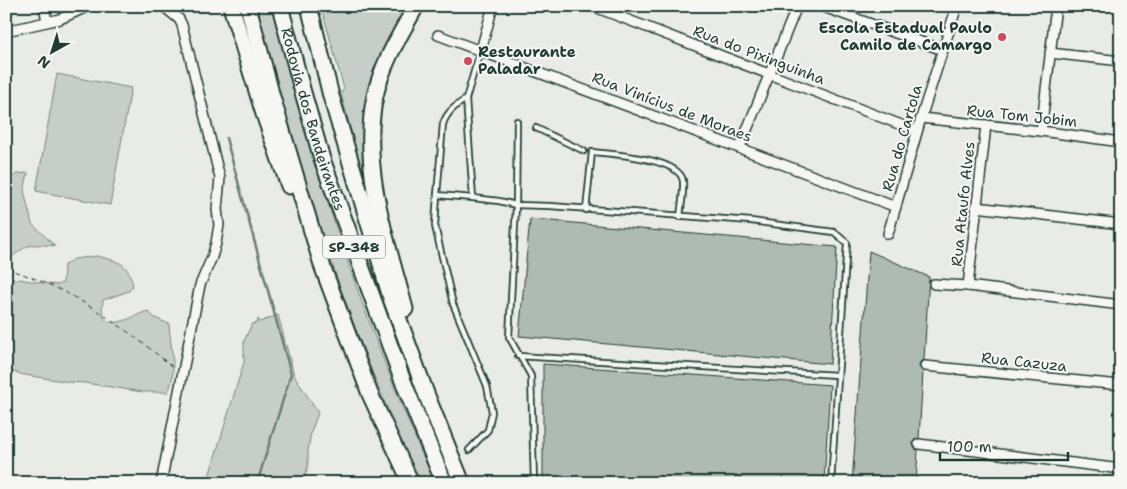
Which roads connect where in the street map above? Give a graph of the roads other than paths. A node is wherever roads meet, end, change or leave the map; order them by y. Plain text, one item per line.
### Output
1 (44, 6) edge
2 (89, 6) edge
3 (163, 6) edge
4 (231, 6) edge
5 (248, 6) edge
6 (280, 6) edge
7 (308, 6) edge
8 (416, 6) edge
9 (494, 6) edge
10 (592, 6) edge
11 (797, 6) edge
12 (821, 6) edge
13 (957, 6) edge
14 (1056, 6) edge
15 (47, 21) junction
16 (6, 31) edge
17 (438, 34) dead end
18 (481, 50) junction
19 (943, 50) junction
20 (1050, 53) junction
21 (1121, 61) edge
22 (768, 73) junction
23 (466, 99) junction
24 (921, 118) junction
25 (517, 121) dead end
26 (986, 126) junction
27 (536, 128) dead end
28 (917, 130) junction
29 (1041, 130) junction
30 (1121, 142) edge
31 (740, 147) junction
32 (584, 151) dead end
33 (437, 195) junction
34 (473, 198) junction
35 (516, 205) junction
36 (896, 207) junction
37 (976, 207) junction
38 (586, 210) junction
39 (680, 217) junction
40 (1121, 224) edge
41 (888, 234) dead end
42 (323, 268) junction
43 (934, 284) dead end
44 (968, 286) junction
45 (1121, 305) edge
46 (518, 356) junction
47 (925, 366) dead end
48 (837, 375) junction
49 (1121, 385) edge
50 (427, 396) junction
51 (919, 444) dead end
52 (469, 450) dead end
53 (1121, 469) edge
54 (161, 483) edge
55 (411, 483) edge
56 (444, 483) edge
57 (462, 483) edge
58 (534, 483) edge
59 (831, 483) edge

1 - 15 street
2 - 15 street
3 - 54 street
4 - 42 highway
5 - 42 highway, Rodovia dos Bandeirantes / SP-348
6 - 56 highway, Rodovia dos Bandeirantes / SP-348
7 - 50 highway
8 - 50 highway
9 - 18 street
10 - 22 street, Rua do Pixinguinha
11 - 22 street
12 - 19 street
13 - 19 street, Rua do Cartola
14 - 20 street
15 - 16 street
17 - 18 street, Rua Vinícius de Moraes
18 - 23 lane
18 - 31 street, Rua Vinícius de Moraes
19 - 24 street, Rua do Cartola
20 - 21 street
20 - 29 street
22 - 28 street, Rua do Pixinguinha
22 - 31 street
23 - 33 lane
23 - 34 lane
24 - 26 street, Rua Tom Jobim
24 - 28 street, Rua do Cartola
25 - 35 lane
26 - 29 street, Rua Tom Jobim
26 - 37 street, Rua Ataufo Alves
27 - 32 lane
28 - 36 street, Rua do Cartola
29 - 30 street, Rua Tom Jobim
31 - 36 street, Rua Vinícius de Moraes
33 - 34 lane
33 - 52 lane
34 - 35 lane
35 - 38 lane
35 - 46 lane
36 - 41 street, Rua do Cartola
37 - 40 street
37 - 44 street, Rua Ataufo Alves
38 - 39 lane
38 - 39 lane
39 - 48 lane
42 - 55 highway, Rodovia dos Bandeirantes / SP-348
43 - 44 street
44 - 45 street
46 - 48 lane
46 - 58 lane
47 - 49 street, Rua Cazuza
48 - 59 lane
50 - 57 highway
51 - 53 street

